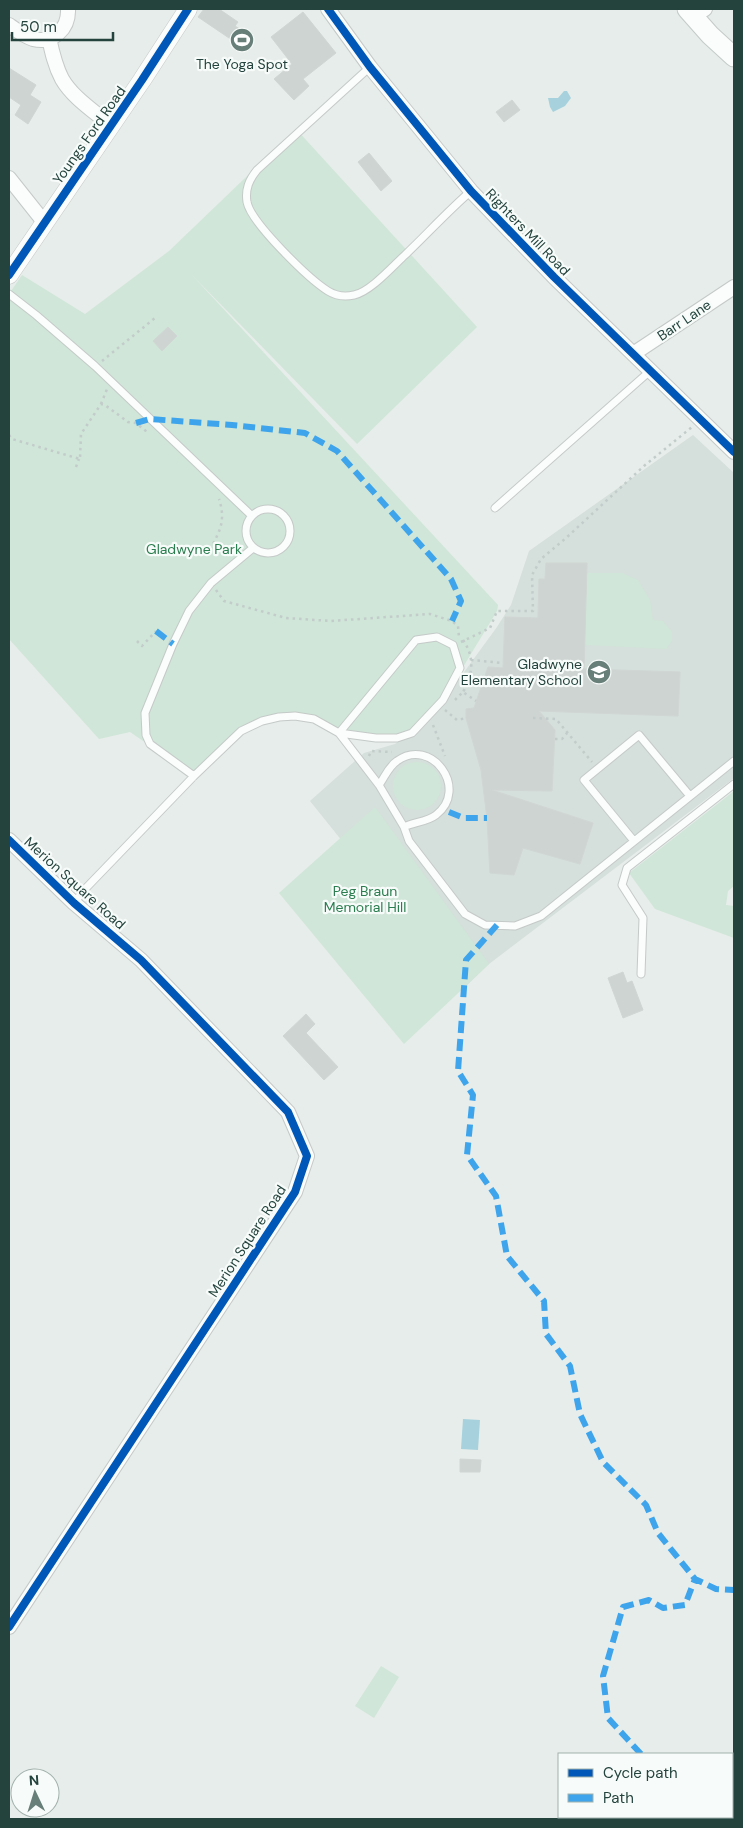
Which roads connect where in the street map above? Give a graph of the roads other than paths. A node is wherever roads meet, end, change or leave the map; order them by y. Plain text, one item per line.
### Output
1 (68, 9) edge
2 (188, 9) edge
3 (328, 9) edge
4 (695, 11) edge
5 (9, 25) edge
6 (49, 38) junction
7 (734, 57) edge
8 (370, 67) junction
9 (110, 125) junction
10 (9, 178) edge
11 (471, 191) junction
12 (44, 222) junction
13 (9, 275) edge
14 (734, 287) edge
15 (9, 294) edge
16 (633, 354) junction
17 (650, 371) junction
18 (734, 452) edge
19 (495, 508) dead end
20 (252, 516) junction
21 (253, 548) junction
22 (339, 733) junction
23 (734, 762) edge
24 (194, 776) junction
25 (734, 784) edge
26 (378, 785) junction
27 (690, 796) junction
28 (404, 827) junction
29 (9, 840) edge
30 (634, 841) junction
31 (74, 903) junction
32 (641, 974) dead end
33 (9, 1627) edge

1 - 6 street
2 - 9 street, Youngs Ford Road
3 - 8 street, Righters Mill Road
4 - 7 main road
5 - 6 street
6 - 9 street
8 - 11 street, Righters Mill Road
8 - 11 lane
9 - 12 street, Youngs Ford Road
10 - 12 street
11 - 16 street, Righters Mill Road
12 - 13 street, Youngs Ford Road
14 - 16 street, Barr Lane
15 - 20 lane
16 - 17 street, Righters Mill Road
17 - 18 street, Righters Mill Road
17 - 19 lane
20 - 21 lane
20 - 21 lane
21 - 24 lane
22 - 22 lane
22 - 24 lane
22 - 26 lane
23 - 27 lane
24 - 31 lane
25 - 32 lane
26 - 28 lane
26 - 28 lane
27 - 30 lane
27 - 30 lane
28 - 30 lane
29 - 31 street, Merion Square Road
31 - 33 street, Merion Square Road

